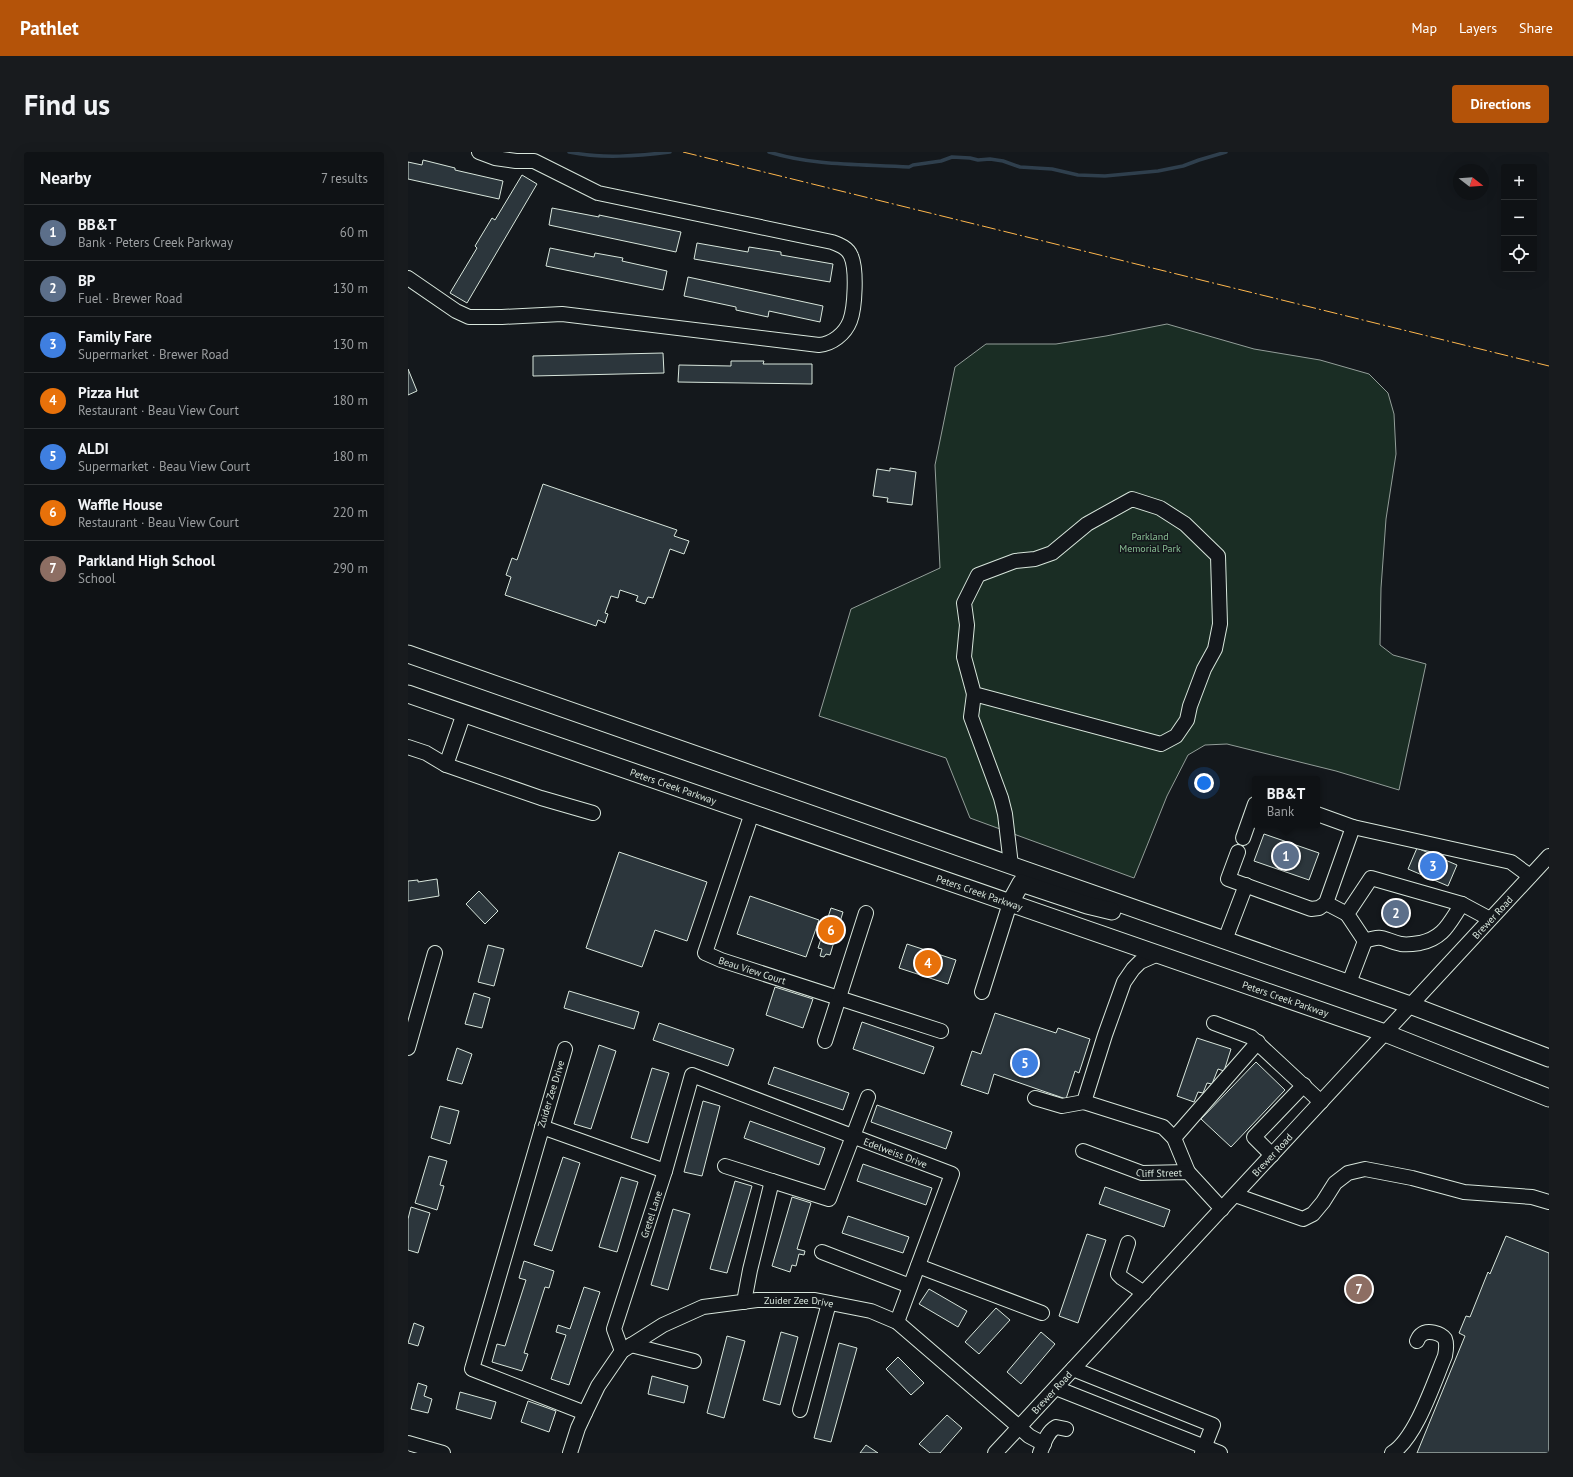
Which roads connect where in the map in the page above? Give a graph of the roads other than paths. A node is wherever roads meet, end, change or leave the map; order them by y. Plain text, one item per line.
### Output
1 (479, 152) edge
2 (408, 278) edge
3 (408, 654) edge
4 (408, 694) edge
5 (974, 694) junction
6 (464, 713) junction
7 (408, 747) edge
8 (446, 765) junction
9 (1252, 812) edge
10 (593, 813) dead end
11 (752, 813) junction
12 (1320, 815) edge
13 (1353, 827) junction
14 (1243, 838) dead end
15 (1238, 852) dead end
16 (1549, 856) edge
17 (1011, 865) junction
18 (1530, 876) junction
19 (1246, 885) junction
20 (1010, 903) junction
21 (1326, 903) junction
22 (1462, 904) junction
23 (866, 913) dead end
24 (1347, 914) junction
25 (1490, 919) junction
26 (1221, 939) junction
27 (1364, 941) junction
28 (435, 953) dead end
29 (1158, 954) junction
30 (1349, 983) junction
31 (982, 992) dead end
32 (840, 998) junction
33 (1410, 1005) junction
34 (1214, 1023) dead end
35 (941, 1031) dead end
36 (1385, 1033) junction
37 (826, 1041) dead end
38 (1258, 1042) junction
39 (408, 1048) edge
40 (565, 1049) dead end
41 (1549, 1058) edge
42 (692, 1075) joint
43 (1304, 1085) junction
44 (868, 1096) dead end
45 (1035, 1098) dead end
46 (1549, 1098) edge
47 (1084, 1102) junction
48 (1321, 1102) junction
49 (542, 1127) junction
50 (852, 1136) junction
51 (1174, 1138) junction
52 (1083, 1151) dead end
53 (1272, 1155) junction
54 (726, 1166) dead end
55 (665, 1170) junction
56 (1188, 1172) junction
57 (772, 1181) junction
58 (1235, 1195) junction
59 (1549, 1202) edge
60 (1222, 1209) junction
61 (1128, 1243) dead end
62 (822, 1252) dead end
63 (918, 1266) junction
64 (910, 1286) junction
65 (1144, 1293) junction
66 (744, 1302) junction
67 (828, 1303) junction
68 (1042, 1313) dead end
69 (897, 1322) junction
70 (1417, 1341) dead end
71 (626, 1348) junction
72 (694, 1361) dead end
73 (1073, 1369) junction
74 (1056, 1388) junction
75 (800, 1410) dead end
76 (584, 1413) junction
77 (1019, 1427) junction
78 (1066, 1429) dead end
79 (408, 1443) edge
80 (1042, 1448) edge
81 (422, 1450) edge
82 (1203, 1450) edge
83 (443, 1453) edge
84 (570, 1453) edge
85 (995, 1453) edge
86 (1220, 1453) edge
87 (1392, 1453) edge

1 - 2 street
3 - 17 main road
4 - 6 main road, Peters Creek Parkway
5 - 5 street
5 - 17 street
6 - 8 street
6 - 11 main road, Peters Creek Parkway
7 - 8 street
8 - 10 street
9 - 14 street
11 - 20 main road, Peters Creek Parkway
11 - 32 street, Beau View Court
12 - 13 street
13 - 18 street
13 - 21 street
15 - 19 street
16 - 18 street, Brewer Road
17 - 26 main road
18 - 25 street, Brewer Road
19 - 21 street
19 - 26 street
20 - 26 main road
20 - 29 main road, Peters Creek Parkway
20 - 31 street
21 - 24 street
22 - 24 street
22 - 25 street
22 - 27 street
23 - 32 street
24 - 27 street
25 - 33 street, Brewer Road
26 - 30 main road
27 - 30 street
28 - 39 street
29 - 36 main road, Peters Creek Parkway
29 - 47 street
30 - 33 main road
32 - 35 street, Beau View Court
32 - 37 street
33 - 36 street, Brewer Road
33 - 41 main road
34 - 38 street
36 - 46 main road, Peters Creek Parkway
36 - 48 street, Brewer Road
38 - 43 street
38 - 51 street
40 - 49 street, Zuider Zee Drive
42 - 50 street, Edelweiss Drive
42 - 55 street, Gretel Lane
43 - 48 street
43 - 53 street
44 - 50 street
45 - 47 street
47 - 51 street
48 - 53 street, Brewer Road
49 - 55 street
49 - 76 street, Zuider Zee Drive
50 - 57 street
50 - 63 street, Edelweiss Drive
51 - 56 street
52 - 56 street, Cliff Street
53 - 58 street, Brewer Road
54 - 57 street
55 - 71 street, Gretel Lane
56 - 60 street, Cliff Street
57 - 66 street
58 - 59 street
58 - 60 street, Brewer Road
60 - 65 street, Brewer Road
61 - 65 street
62 - 64 street
63 - 64 street, Edelweiss Drive
63 - 68 street
64 - 69 street, Edelweiss Drive
65 - 73 street, Brewer Road
66 - 67 street, Zuider Zee Drive
66 - 71 street, Zuider Zee Drive
67 - 69 street, Zuider Zee Drive
67 - 75 street
69 - 77 street, Zuider Zee Drive
70 - 87 street
71 - 72 street
71 - 76 street, Zuider Zee Drive
73 - 74 street, Brewer Road
73 - 82 street
74 - 77 street, Brewer Road
74 - 82 street
76 - 84 street, Zuider Zee Drive
77 - 80 street, Zuider Zee Drive
77 - 85 street, Brewer Road
78 - 80 street
79 - 81 street
81 - 83 street
82 - 86 street

